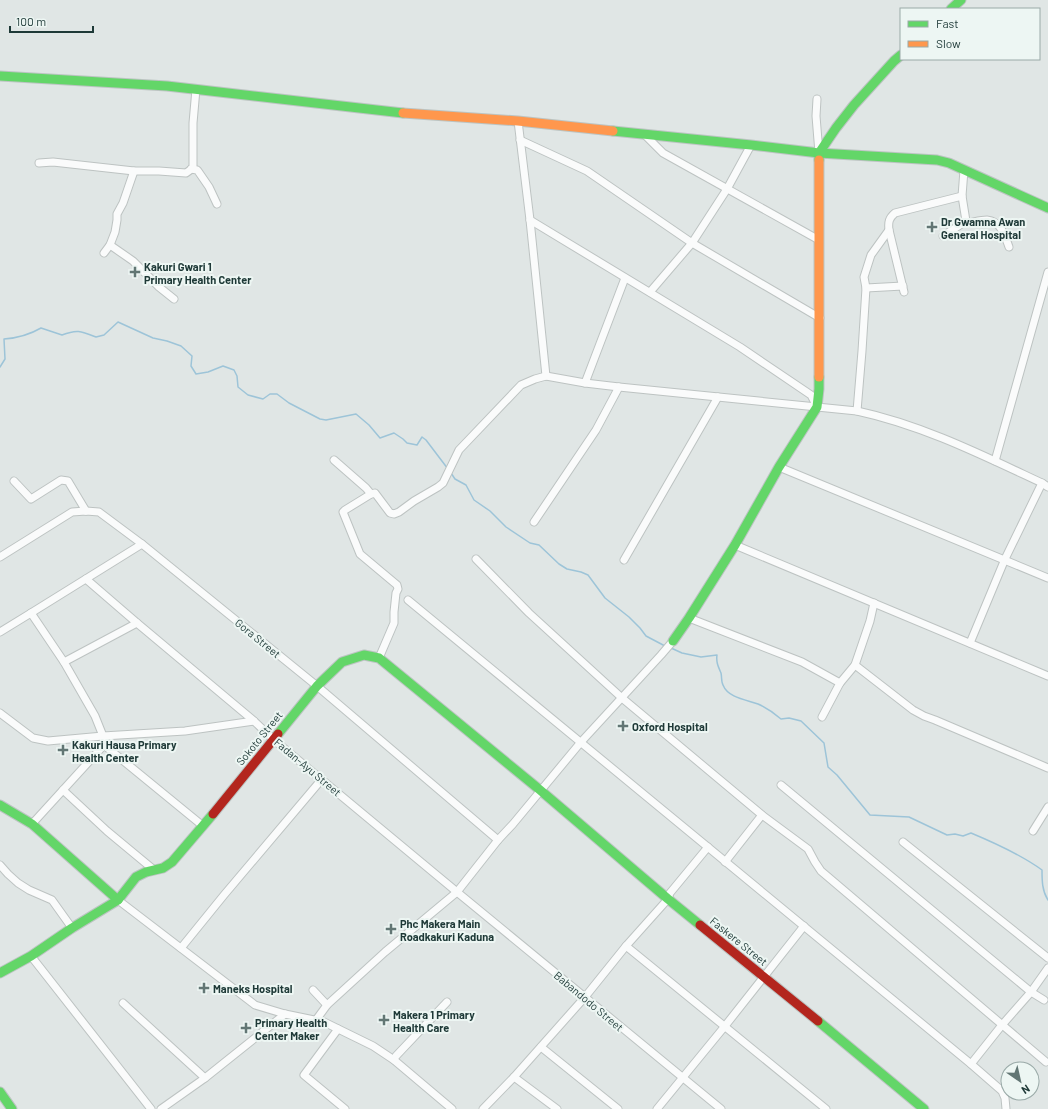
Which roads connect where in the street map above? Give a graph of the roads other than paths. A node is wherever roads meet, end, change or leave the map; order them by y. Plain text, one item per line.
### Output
1 (961, 0) edge
2 (953, 8) edge
3 (900, 56) edge
4 (0, 76) edge
5 (196, 89) junction
6 (817, 99) dead end
7 (518, 121) junction
8 (645, 135) junction
9 (520, 140) junction
10 (751, 145) junction
11 (819, 153) junction
12 (39, 163) dead end
13 (191, 169) junction
14 (134, 170) junction
15 (964, 170) junction
16 (727, 189) junction
17 (962, 196) junction
18 (217, 204) dead end
19 (1048, 208) edge
20 (530, 220) junction
21 (966, 221) junction
22 (889, 230) junction
23 (942, 236) dead end
24 (819, 240) junction
25 (692, 243) junction
26 (110, 245) junction
27 (1009, 246) dead end
28 (104, 253) dead end
29 (1048, 272) edge
30 (625, 278) junction
31 (866, 288) junction
32 (650, 292) junction
33 (174, 299) dead end
34 (820, 318) junction
35 (546, 376) junction
36 (585, 383) junction
37 (619, 387) junction
38 (718, 397) junction
39 (817, 407) junction
40 (857, 411) junction
41 (334, 460) dead end
42 (994, 460) junction
43 (779, 467) junction
44 (14, 481) dead end
45 (1042, 483) junction
46 (1048, 488) edge
47 (371, 494) junction
48 (86, 511) junction
49 (534, 522) dead end
50 (142, 544) junction
51 (736, 545) junction
52 (0, 557) edge
53 (476, 559) dead end
54 (1004, 559) junction
55 (624, 560) dead end
56 (86, 578) junction
57 (1048, 578) edge
58 (408, 600) dead end
59 (874, 603) junction
60 (31, 613) junction
61 (689, 618) junction
62 (137, 623) junction
63 (0, 632) edge
64 (673, 641) joint
65 (970, 643) junction
66 (379, 658) junction
67 (64, 662) junction
68 (855, 665) junction
69 (1048, 676) edge
70 (840, 683) junction
71 (317, 686) junction
72 (622, 698) junction
73 (0, 713) edge
74 (822, 717) dead end
75 (254, 721) junction
76 (103, 736) junction
77 (274, 740) junction
78 (580, 742) junction
79 (104, 746) junction
80 (1048, 768) edge
81 (322, 779) junction
82 (781, 785) dead end
83 (64, 790) junction
84 (540, 790) junction
85 (0, 805) edge
86 (1048, 807) edge
87 (762, 815) junction
88 (32, 824) junction
89 (203, 826) junction
90 (1033, 831) dead end
91 (498, 840) junction
92 (904, 842) dead end
93 (708, 848) junction
94 (725, 862) junction
95 (0, 864) edge
96 (154, 870) junction
97 (457, 892) junction
98 (668, 899) junction
99 (118, 900) junction
100 (804, 926) junction
101 (72, 928) junction
102 (626, 946) junction
103 (181, 948) junction
104 (31, 956) junction
105 (1048, 958) edge
106 (1048, 968) edge
107 (0, 973) edge
108 (764, 977) junction
109 (313, 990) dead end
110 (1031, 992) junction
111 (585, 997) junction
112 (1044, 1000) dead end
113 (447, 1002) dead end
114 (123, 1003) dead end
115 (327, 1005) junction
116 (285, 1014) junction
117 (316, 1020) junction
118 (725, 1026) junction
119 (1002, 1026) junction
120 (338, 1029) junction
121 (541, 1047) junction
122 (394, 1060) junction
123 (1046, 1062) dead end
124 (971, 1064) junction
125 (514, 1077) junction
126 (205, 1078) junction
127 (682, 1078) junction
128 (0, 1092) edge
129 (12, 1109) edge
130 (151, 1109) edge
131 (161, 1109) edge
132 (345, 1109) edge
133 (452, 1109) edge
134 (483, 1109) edge
135 (557, 1109) edge
136 (618, 1109) edge
137 (657, 1109) edge
138 (721, 1109) edge
139 (826, 1109) edge
140 (924, 1109) edge
141 (1006, 1109) edge

1 - 2 street
3 - 11 street
4 - 5 street
5 - 7 street
5 - 13 street
6 - 11 street
7 - 8 street
7 - 9 street
8 - 10 street
8 - 16 street
9 - 20 street
9 - 25 street
10 - 11 street
10 - 16 street
11 - 15 street
11 - 24 street
12 - 14 street
13 - 14 street
13 - 18 street
14 - 26 street
15 - 17 street
15 - 19 street
16 - 24 street
16 - 25 street
17 - 21 street
17 - 22 street
20 - 30 street
20 - 35 street
21 - 23 street
21 - 27 street
22 - 31 street
22 - 31 street
24 - 34 street
25 - 32 street
25 - 34 street
26 - 28 street
26 - 33 street
29 - 42 street
30 - 32 street
30 - 36 street
31 - 40 street
32 - 39 street
34 - 39 street
35 - 36 street
35 - 47 street
36 - 37 street
37 - 38 street
37 - 49 street
38 - 39 street
38 - 55 street
39 - 40 street
39 - 43 street
40 - 42 street
41 - 47 street
42 - 45 street
43 - 51 street
43 - 54 street
44 - 48 street
45 - 46 street
45 - 54 street
47 - 66 street
48 - 50 street, Gora Street
48 - 52 street, Gora Street
50 - 56 street
50 - 71 street, Gora Street
51 - 59 street
51 - 61 street
53 - 72 street
54 - 57 street
54 - 65 street
56 - 60 street
56 - 62 street, Fadan-Ayu Street
58 - 78 street
59 - 65 street
59 - 68 street
60 - 63 street
60 - 67 street
61 - 64 street
61 - 70 street
62 - 67 street
62 - 75 street, Fadan-Ayu Street
64 - 72 street
65 - 69 street
66 - 71 street, Sokoto Street
66 - 84 street
67 - 76 street
68 - 70 street
68 - 80 street
70 - 74 street
71 - 77 street, Sokoto Street
71 - 91 street, Gora Street
72 - 78 street
72 - 87 street
73 - 76 street
75 - 76 street
75 - 77 street, Fadan-Ayu Street
76 - 79 street
77 - 81 street, Fadan-Ayu Street
77 - 89 street, Sokoto Street
78 - 84 street
78 - 93 street
79 - 83 street
79 - 89 street
81 - 97 street, Fadan-Ayu Street
81 - 103 street
82 - 110 street
83 - 88 street
83 - 96 street
84 - 91 street
84 - 98 street, Faskere Street
85 - 88 street
86 - 90 street
87 - 94 street
87 - 119 street
88 - 99 street
89 - 96 street, Sokoto Street
91 - 97 street
92 - 105 street
93 - 94 street
93 - 98 street
94 - 100 street
95 - 101 street
96 - 99 street, Sokoto Street
97 - 111 street, Babandodo Street
97 - 115 street
98 - 102 street
98 - 108 street, Faskere Street
99 - 101 street, Sokoto Street
99 - 103 street
100 - 108 street
100 - 124 street
101 - 104 street, Sokoto Street
102 - 111 street
102 - 118 street
103 - 116 street
104 - 107 street, Sokoto Street
104 - 130 street
106 - 110 street
108 - 118 street
108 - 140 street, Faskere Street
109 - 115 street
110 - 112 street
110 - 119 street
111 - 121 street
111 - 127 street, Babandodo Street
113 - 122 street
114 - 126 street
115 - 117 street
116 - 117 street
116 - 126 street
117 - 120 street
118 - 127 street
118 - 139 street
119 - 123 street
119 - 124 street
120 - 122 street
120 - 132 street
121 - 125 street
121 - 136 street
122 - 133 street
124 - 141 street
125 - 134 street
125 - 135 street
126 - 131 street
127 - 137 street
127 - 138 street, Babandodo Street
128 - 129 street

